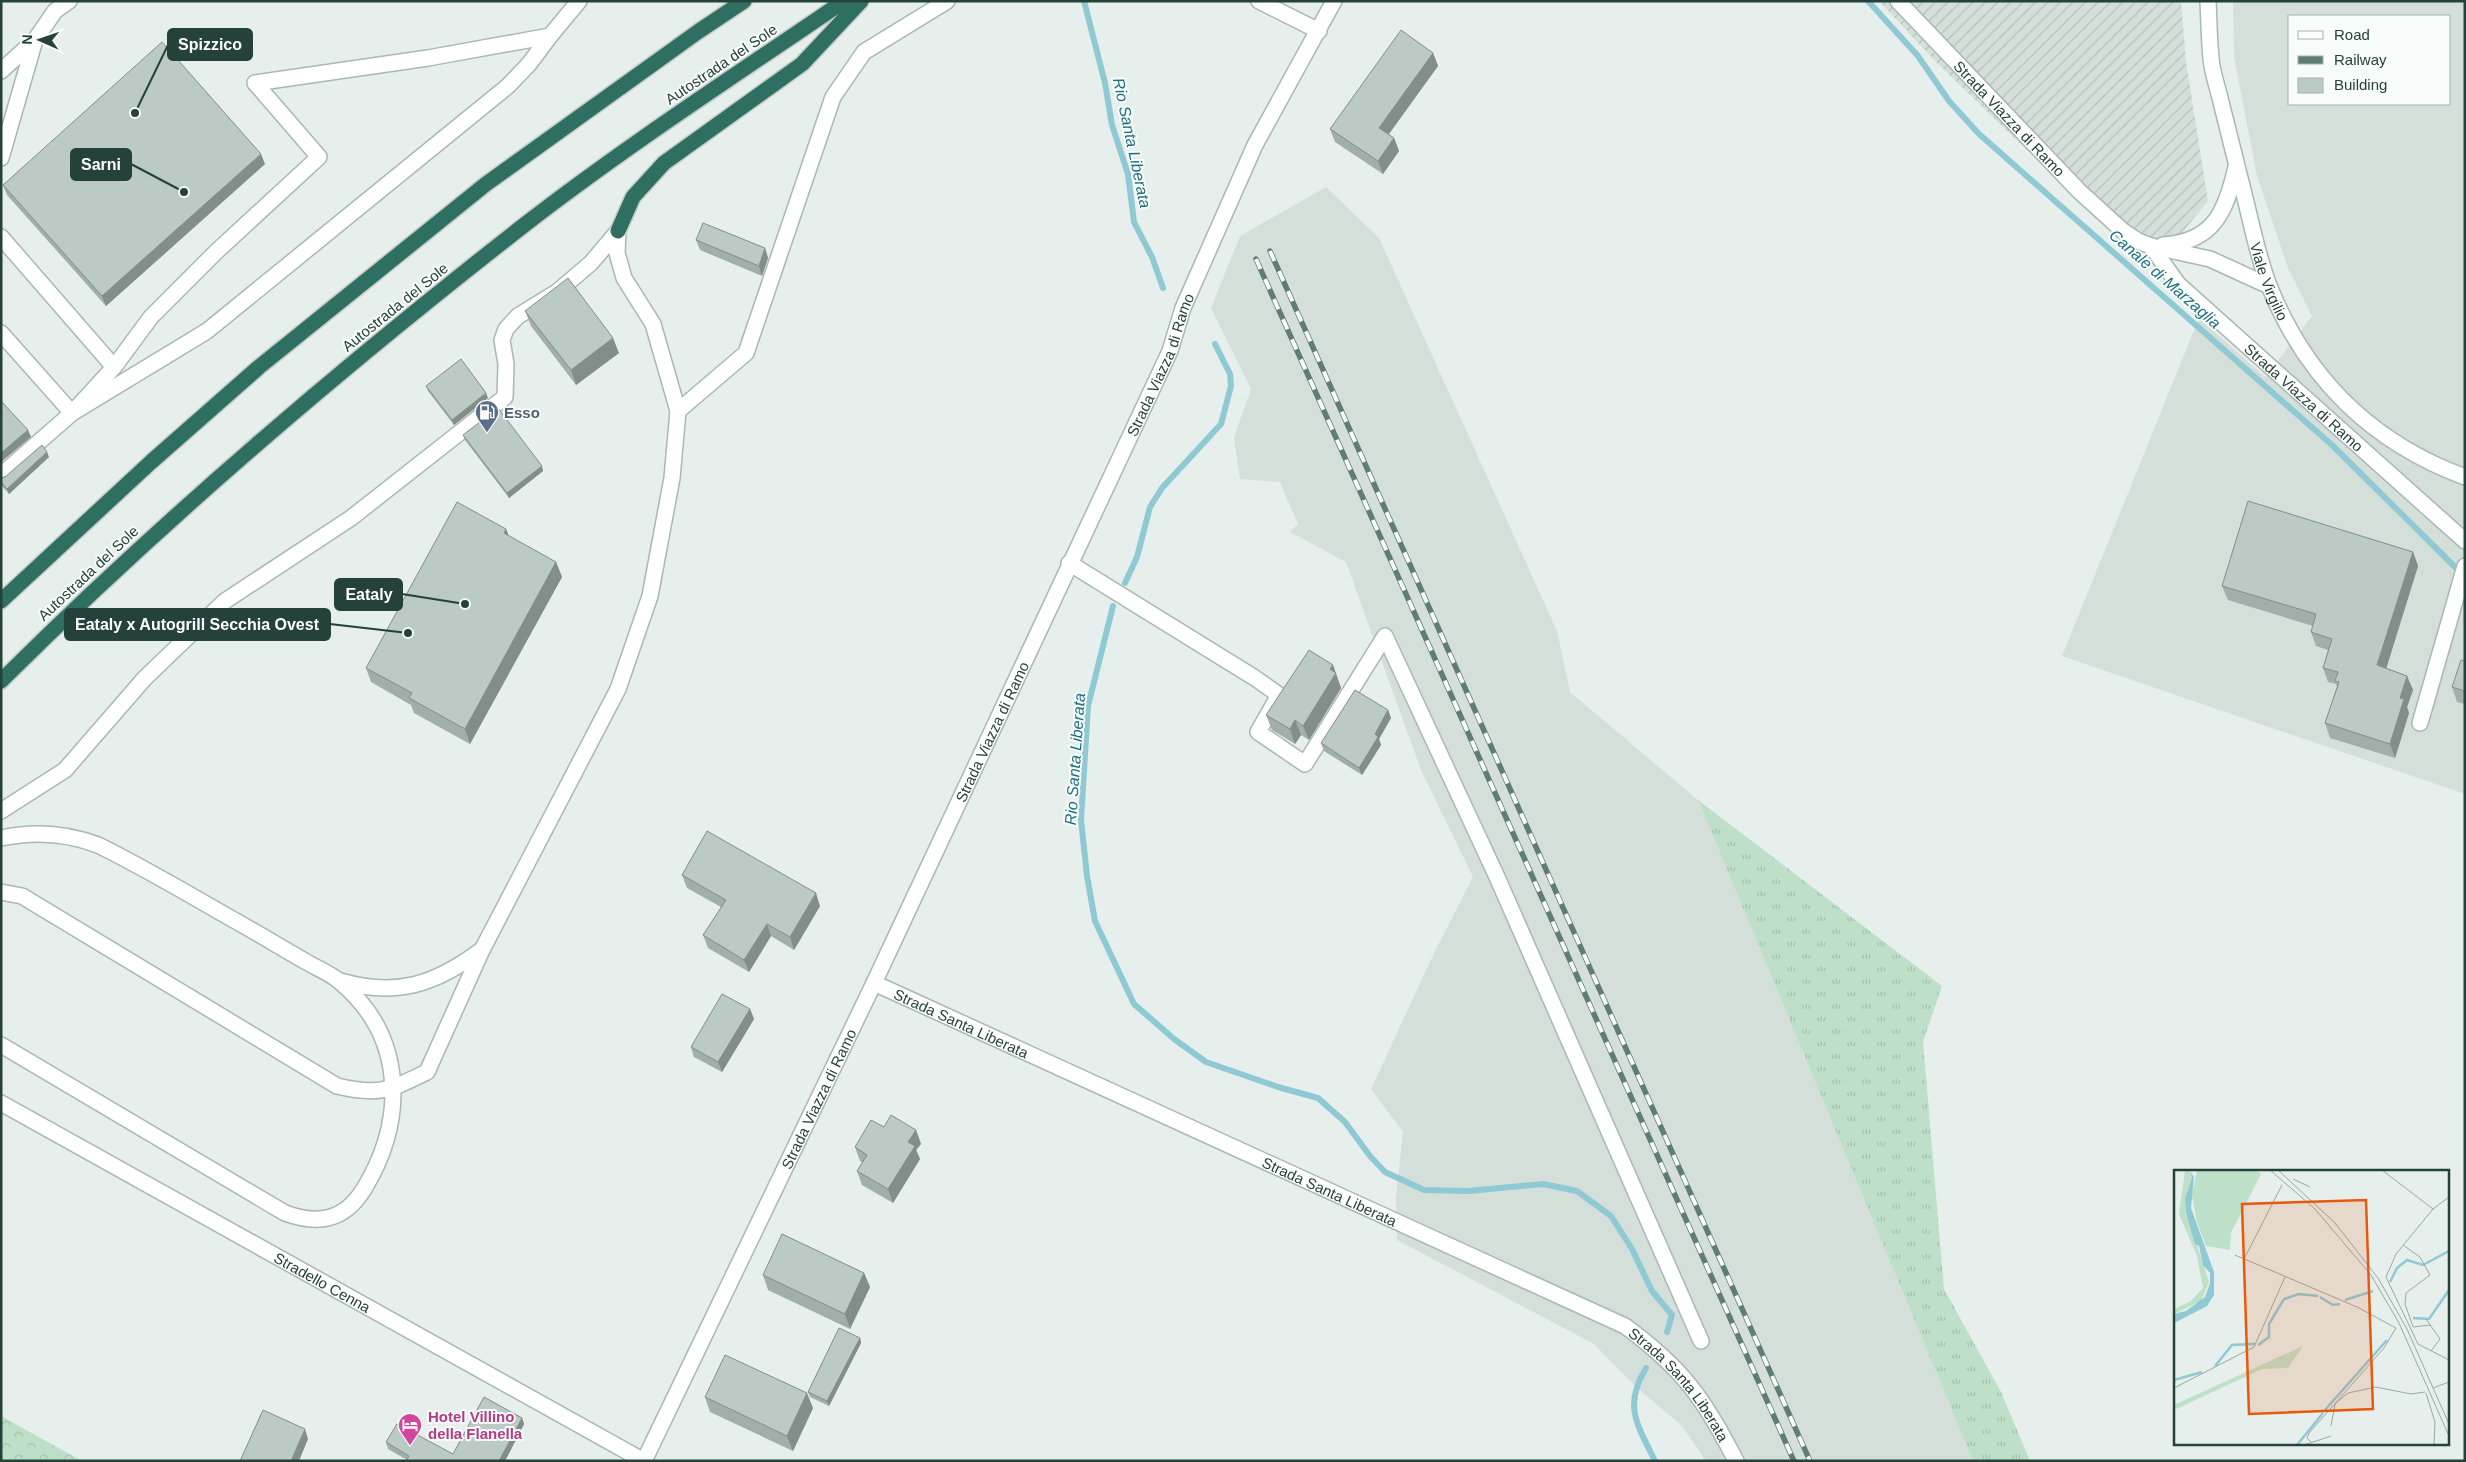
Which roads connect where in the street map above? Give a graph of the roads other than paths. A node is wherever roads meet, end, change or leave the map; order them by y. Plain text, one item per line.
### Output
1 (69, 1) edge
2 (579, 1) edge
3 (744, 1) edge
4 (844, 1) edge
5 (861, 1) edge
6 (947, 1) edge
7 (1259, 1) edge
8 (1334, 1) edge
9 (1898, 1) edge
10 (2208, 1) edge
11 (1319, 31) junction
12 (550, 36) junction
13 (34, 40) junction
14 (1, 71) edge
15 (1, 158) edge
16 (2237, 165) junction
17 (618, 231) junction
18 (2, 238) edge
19 (2151, 246) junction
20 (2270, 286) junction
21 (1, 333) edge
22 (114, 367) junction
23 (678, 411) junction
24 (72, 413) junction
25 (1, 475) edge
26 (2465, 476) edge
27 (2465, 540) edge
28 (1069, 563) junction
29 (2465, 566) edge
30 (1, 601) edge
31 (1, 681) edge
32 (2420, 723) dead end
33 (1, 811) edge
34 (1, 838) edge
35 (1, 892) edge
36 (482, 950) junction
37 (339, 980) junction
38 (874, 983) junction
39 (1, 1044) edge
40 (394, 1088) junction
41 (1, 1103) edge
42 (1701, 1341) dead end
43 (644, 1461) edge
44 (1736, 1461) edge

1 - 13 street
2 - 12 street
3 - 30 highway
4 - 31 highway, Autostrada del Sole
5 - 17 highway
6 - 23 street
7 - 11 street
8 - 11 street, Strada Viazza di Ramo
9 - 19 street, Strada Viazza di Ramo
10 - 16 street, Viale Virgilio
11 - 28 street, Strada Viazza di Ramo
12 - 22 street
12 - 24 street
13 - 14 street
13 - 15 street
16 - 19 street
16 - 20 street, Viale Virgilio
17 - 23 street
17 - 33 street
18 - 22 street
19 - 20 street, Strada Viazza di Ramo
19 - 27 street, Strada Viazza di Ramo
20 - 26 street, Viale Virgilio
21 - 24 street
22 - 24 street
23 - 36 street
24 - 25 street
28 - 38 street, Strada Viazza di Ramo
28 - 42 street
29 - 32 street
34 - 37 street
35 - 40 street
36 - 37 street
36 - 40 street
37 - 40 street
38 - 43 street, Strada Viazza di Ramo
38 - 44 street, Strada Santa Liberata
39 - 40 street
41 - 43 street, Stradello Cenna

